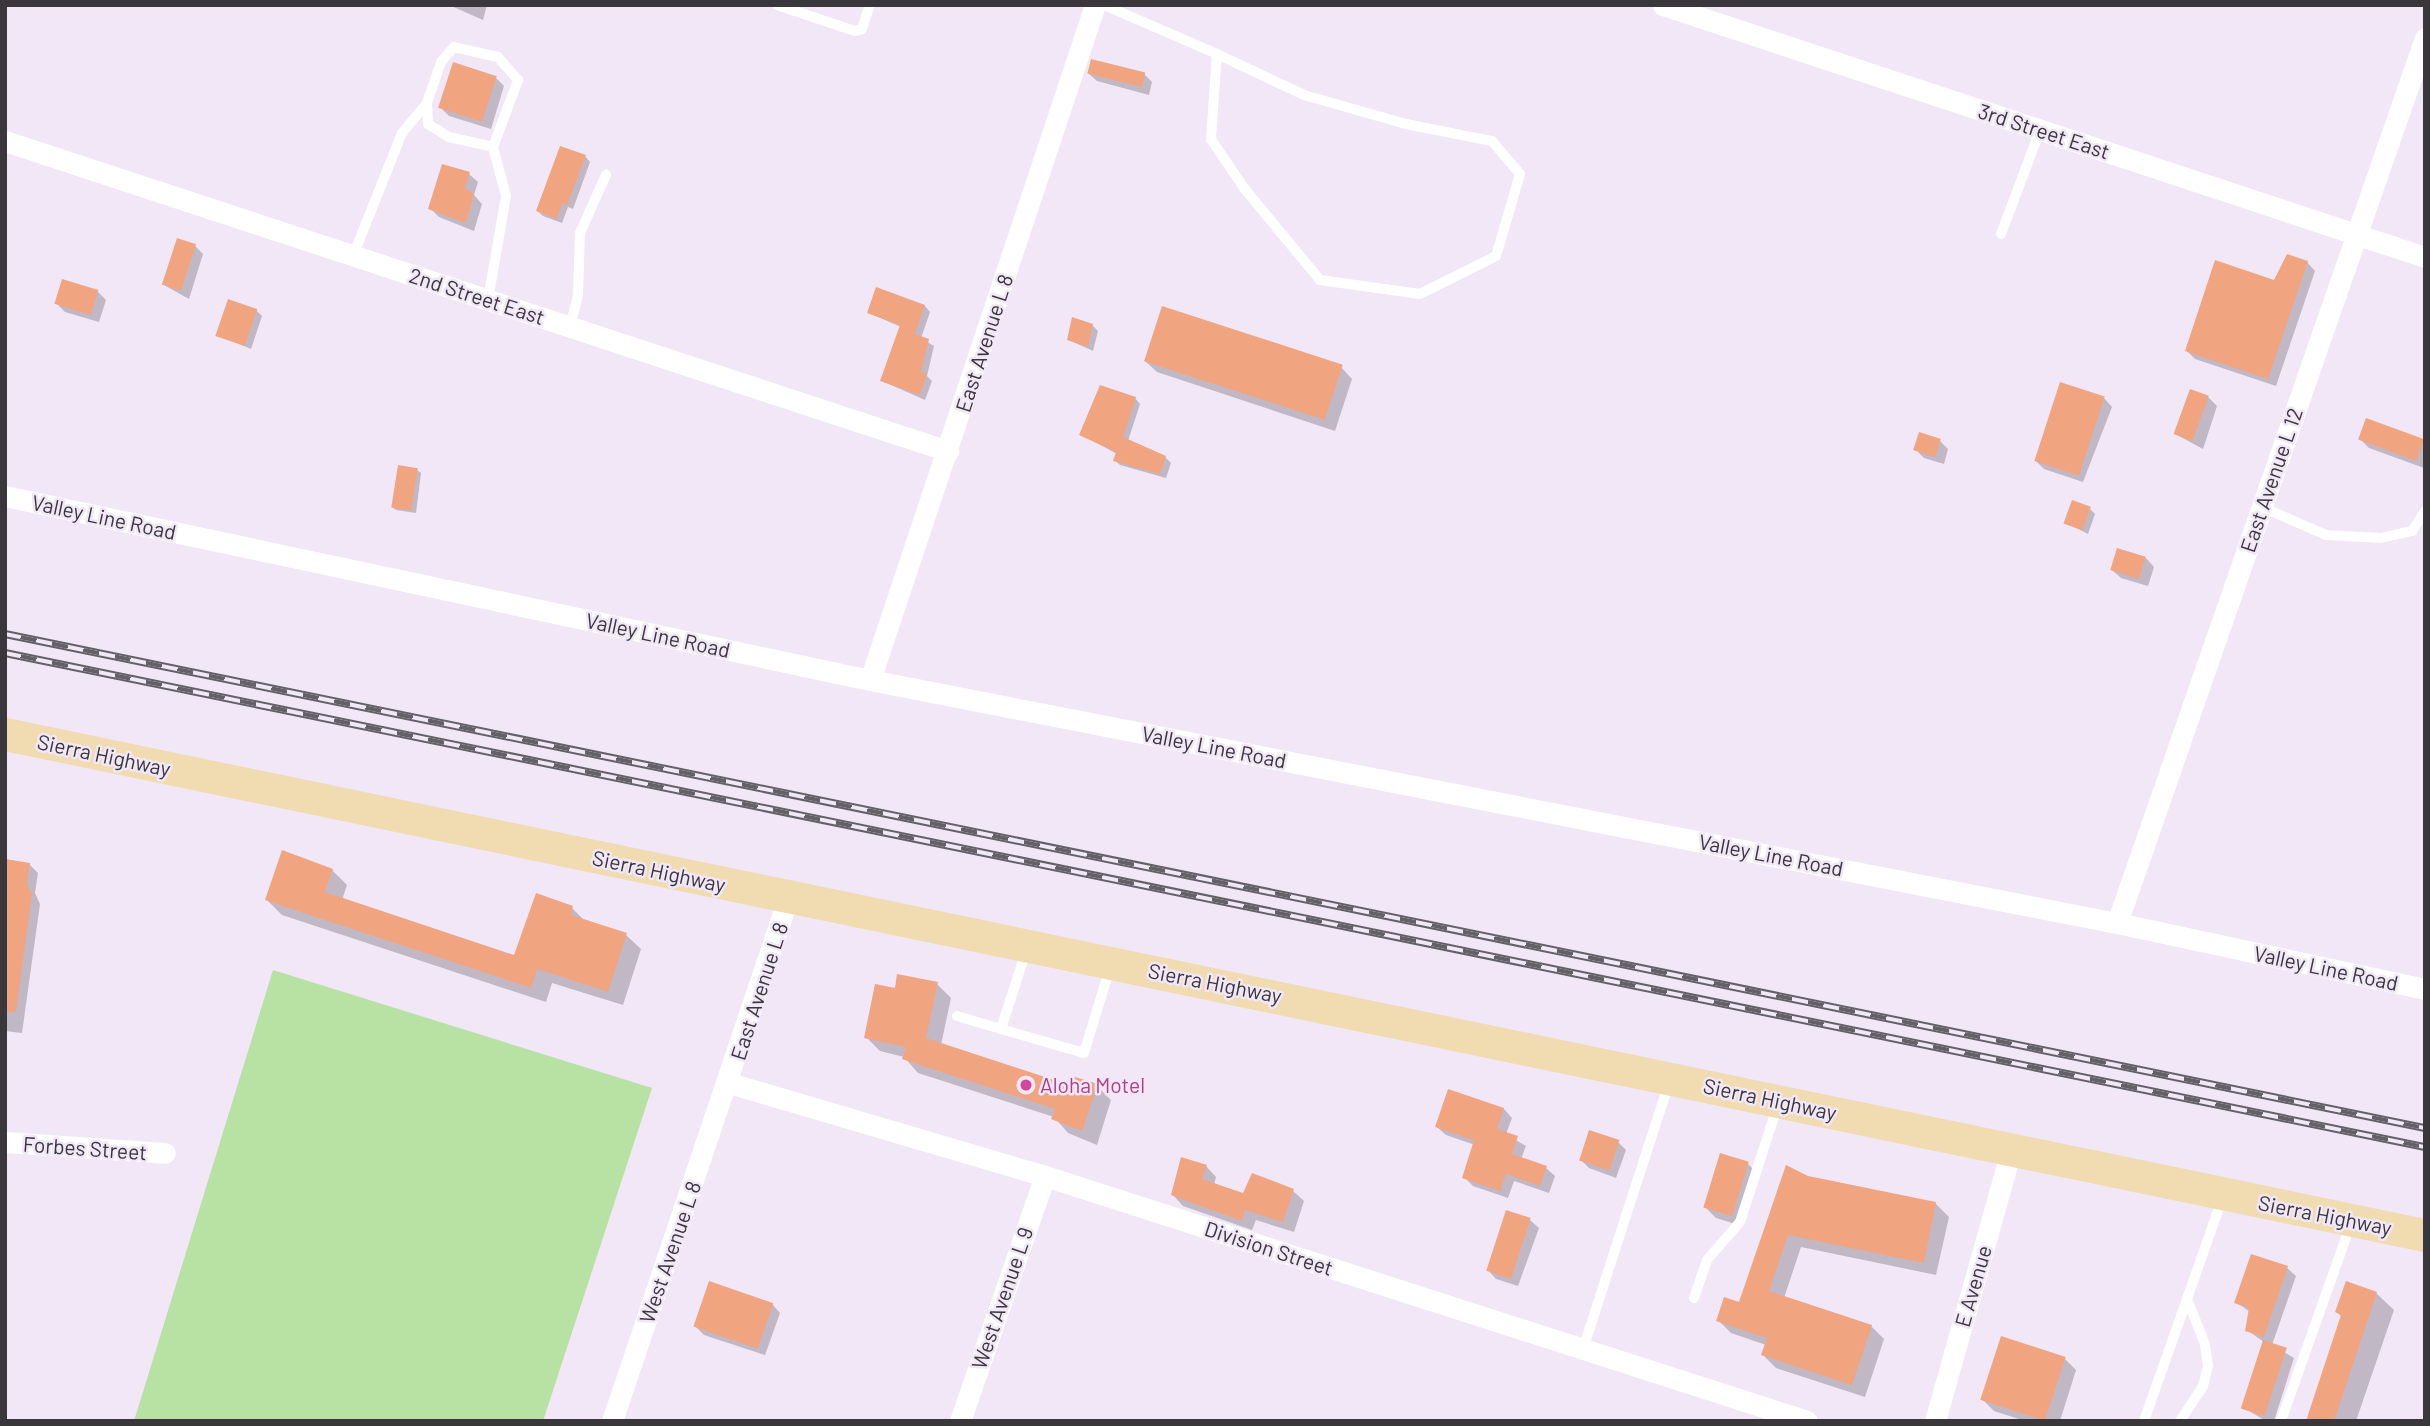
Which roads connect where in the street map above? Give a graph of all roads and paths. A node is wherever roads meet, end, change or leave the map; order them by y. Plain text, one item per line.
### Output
1 (777, 5) edge
2 (870, 5) edge
3 (1095, 5) edge
4 (1104, 5) edge
5 (1663, 5) edge
6 (2425, 38) edge
7 (1217, 54) junction
8 (427, 103) junction
9 (2040, 130) junction
10 (5, 141) edge
11 (493, 147) junction
12 (606, 175) dead end
13 (2001, 234) dead end
14 (2357, 235) junction
15 (354, 256) junction
16 (2425, 257) edge
17 (488, 300) junction
18 (570, 327) junction
19 (948, 451) junction
20 (5, 496) edge
21 (2262, 507) junction
22 (2425, 511) edge
23 (870, 680) junction
24 (5, 734) edge
25 (788, 898) junction
26 (2117, 923) junction
27 (1028, 946) junction
28 (1112, 962) junction
29 (2425, 989) edge
30 (957, 1016) dead end
31 (1001, 1029) junction
32 (1671, 1078) junction
33 (729, 1083) junction
34 (1779, 1101) junction
35 (5, 1142) edge
36 (2011, 1150) junction
37 (165, 1153) dead end
38 (1045, 1176) junction
39 (2224, 1194) junction
40 (2352, 1221) junction
41 (2425, 1235) edge
42 (1694, 1298) dead end
43 (2187, 1299) junction
44 (1583, 1349) junction
45 (612, 1421) edge
46 (960, 1421) edge
47 (1807, 1421) edge
48 (1935, 1421) edge
49 (2144, 1421) edge
50 (2180, 1421) edge
51 (2281, 1421) edge

1 - 2 lane
3 - 19 street, East Avenue L 8
4 - 7 lane
5 - 9 street, 3rd Street East
6 - 14 street, East Avenue L 12
7 - 7 lane
8 - 11 lane
8 - 11 lane
8 - 15 lane
9 - 13 lane
9 - 14 street, 3rd Street East
10 - 15 street, 2nd Street East
11 - 17 lane
12 - 18 lane
14 - 16 street, 3rd Street East
14 - 21 street, East Avenue L 12
15 - 17 street, 2nd Street East
17 - 18 street, 2nd Street East
18 - 19 street, 2nd Street East
19 - 23 street, East Avenue L 8
20 - 23 street, Valley Line Road
21 - 22 lane
21 - 26 street, East Avenue L 12
23 - 26 street, Valley Line Road
24 - 25 main road, Sierra Highway
25 - 27 main road, Sierra Highway
25 - 33 street, East Avenue L 8
26 - 29 street, Valley Line Road
27 - 28 main road, Sierra Highway
27 - 31 lane
28 - 31 lane
28 - 32 main road, Sierra Highway
30 - 31 lane
32 - 34 main road, Sierra Highway
32 - 44 lane
33 - 38 street, Division Street
33 - 45 street, West Avenue L 8
34 - 36 main road, Sierra Highway
34 - 42 lane
35 - 37 street, Forbes Street
36 - 39 main road, Sierra Highway
36 - 48 street, E Avenue
38 - 44 street, Division Street
38 - 46 street, West Avenue L 9
39 - 40 main road, Sierra Highway
39 - 43 lane
40 - 41 main road, Sierra Highway
40 - 51 lane
43 - 49 lane
43 - 50 lane
44 - 47 street, Division Street

